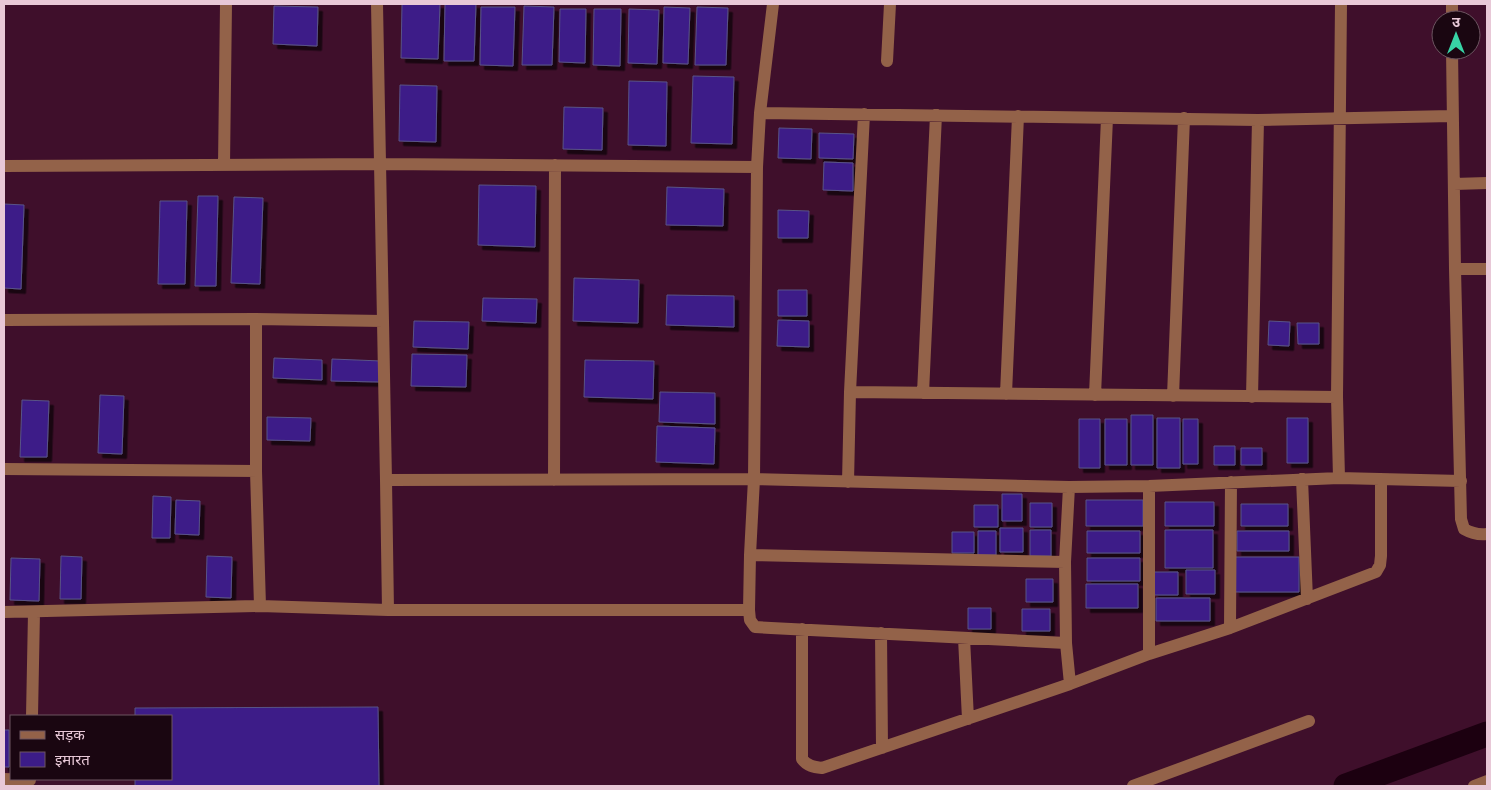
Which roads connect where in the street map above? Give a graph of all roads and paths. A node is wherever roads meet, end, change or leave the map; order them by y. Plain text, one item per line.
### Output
1 (226, 4) edge
2 (377, 4) edge
3 (773, 4) edge
4 (890, 4) edge
5 (1341, 4) edge
6 (1452, 60) edge
7 (886, 61) dead end
8 (760, 113) junction
9 (864, 114) junction
10 (936, 115) junction
11 (1018, 116) junction
12 (1452, 116) junction
13 (1107, 118) junction
14 (1184, 118) junction
15 (1339, 119) junction
16 (1258, 120) junction
17 (381, 164) junction
18 (224, 165) junction
19 (555, 165) junction
20 (4, 166) edge
21 (758, 167) junction
22 (1487, 183) edge
23 (1454, 184) junction
24 (1455, 269) junction
25 (1487, 269) edge
26 (256, 319) junction
27 (4, 320) edge
28 (383, 321) junction
29 (850, 392) junction
30 (924, 393) junction
31 (1006, 394) junction
32 (1095, 395) junction
33 (1173, 396) junction
34 (1252, 397) junction
35 (1337, 397) junction
36 (4, 469) edge
37 (256, 471) junction
38 (1339, 478) junction
39 (386, 480) junction
40 (554, 480) junction
41 (754, 480) junction
42 (1302, 480) junction
43 (1381, 480) junction
44 (1461, 481) junction
45 (848, 482) junction
46 (1231, 482) junction
47 (1149, 486) junction
48 (1069, 487) junction
49 (1487, 534) edge
50 (750, 555) junction
51 (1065, 562) junction
52 (1307, 599) junction
53 (260, 606) junction
54 (388, 610) junction
55 (749, 610) junction
56 (4, 612) edge
57 (34, 612) junction
58 (1230, 628) junction
59 (802, 629) junction
60 (881, 633) junction
61 (964, 638) junction
62 (1066, 643) junction
63 (1149, 654) junction
64 (1070, 684) junction
65 (32, 715) edge
66 (968, 719) junction
67 (1309, 721) dead end
68 (882, 748) junction
69 (13, 780) edge
70 (1487, 781) edge
71 (30, 782) edge
72 (1133, 786) edge
73 (1474, 786) edge

1 - 18 street
2 - 17 street
3 - 8 street
4 - 7 street
5 - 15 street
6 - 12 street
8 - 9 street
8 - 21 street
9 - 10 street
9 - 29 street
10 - 11 street
10 - 30 street
11 - 13 street
11 - 31 street
12 - 15 street
12 - 23 street
13 - 14 street
13 - 32 street
14 - 16 street
14 - 33 street
15 - 16 street
15 - 35 street
16 - 34 street
17 - 18 street
17 - 19 street
17 - 28 street
18 - 20 street
19 - 21 street
19 - 40 street
21 - 41 street
22 - 23 street
23 - 24 street
24 - 25 street
24 - 44 street
26 - 27 street
26 - 28 street
26 - 37 street
28 - 39 street
29 - 30 street
29 - 45 street
30 - 31 street
31 - 32 street
32 - 33 street
33 - 34 street
34 - 35 street
35 - 38 street
36 - 37 street
37 - 53 street
38 - 42 street
38 - 43 street
39 - 40 street
39 - 54 street
40 - 41 street
41 - 45 street
41 - 50 street
42 - 46 street
42 - 52 street
43 - 44 street
43 - 52 street
44 - 49 street
45 - 48 street
46 - 47 street
46 - 58 street
47 - 48 street
47 - 63 street
48 - 51 street
50 - 51 street
50 - 55 street
51 - 62 street
52 - 58 street
53 - 54 street
53 - 57 street
54 - 55 street
55 - 59 street
56 - 57 street
57 - 65 street
58 - 63 street
59 - 60 street
59 - 68 street
60 - 61 street
60 - 68 street
61 - 62 street
61 - 66 street
62 - 64 street
63 - 64 street
64 - 66 street
66 - 68 street
67 - 72 street
69 - 71 street
70 - 73 street

